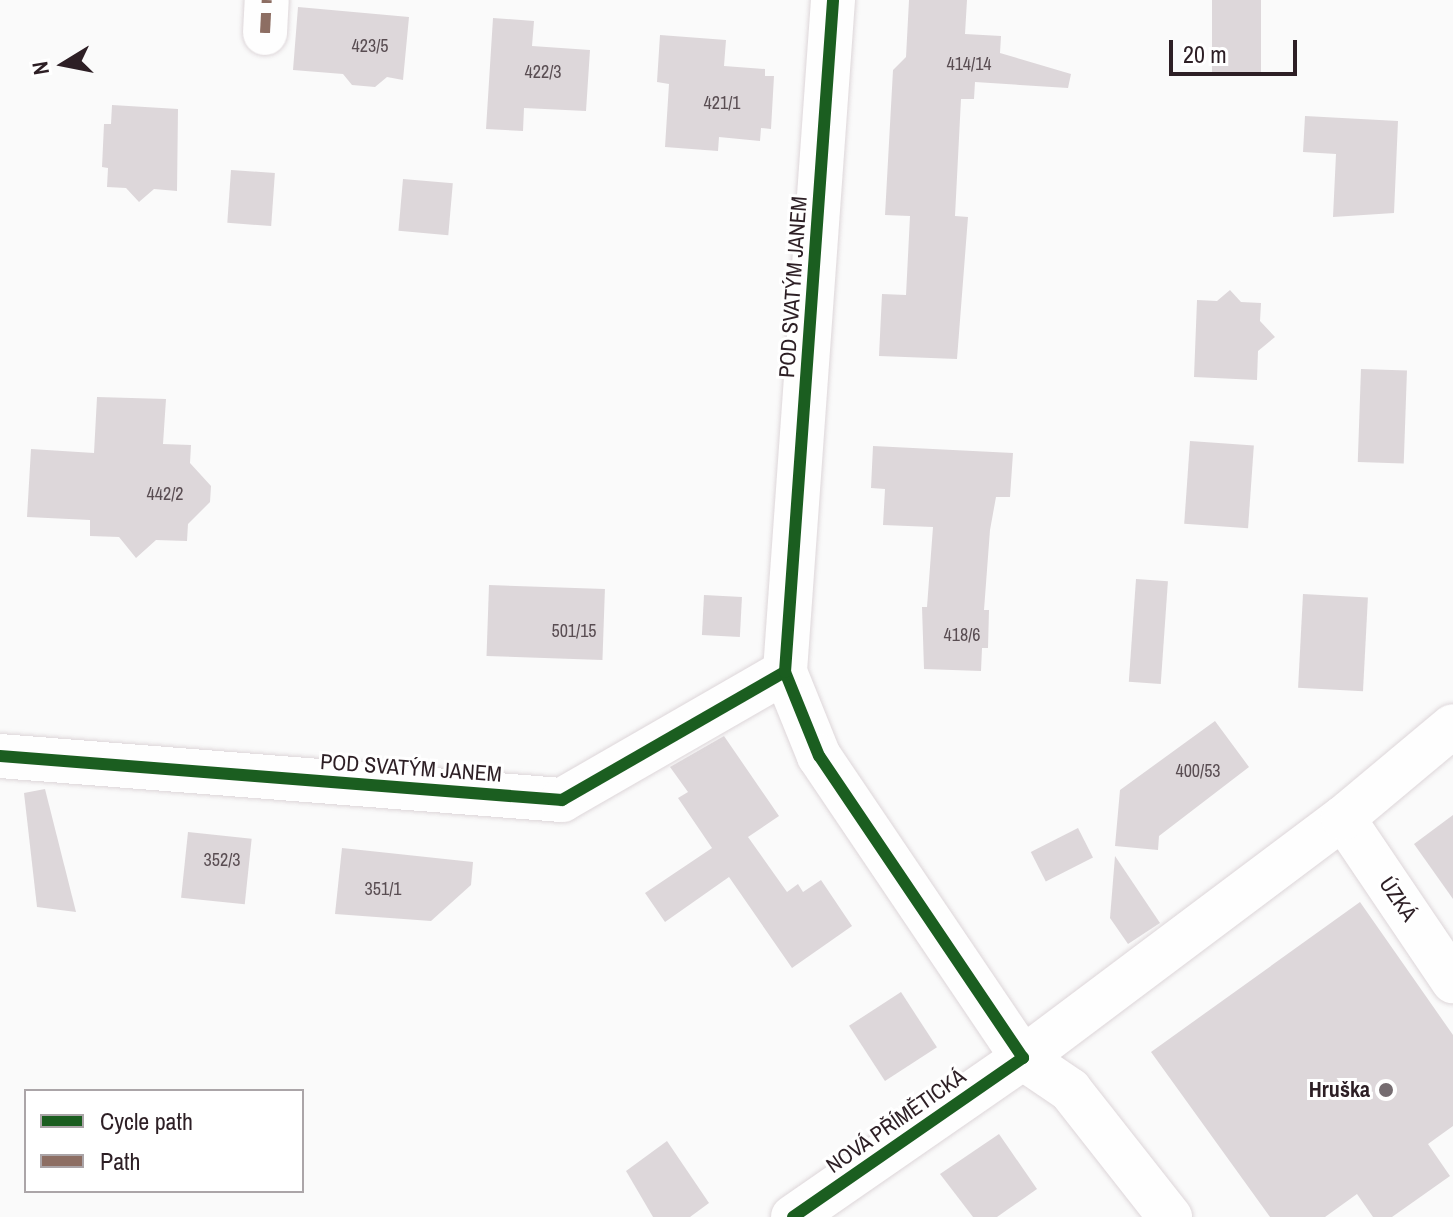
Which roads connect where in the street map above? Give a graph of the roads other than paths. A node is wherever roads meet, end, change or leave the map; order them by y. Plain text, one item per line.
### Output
1 (833, 0) edge
2 (785, 672) junction
3 (1453, 726) edge
4 (0, 756) edge
5 (1343, 818) junction
6 (1453, 981) edge
7 (1023, 1058) junction
8 (793, 1217) edge
9 (1170, 1217) edge

1 - 2 street, POD SVATÝM JANEM
2 - 4 street, POD SVATÝM JANEM
2 - 7 street, POD SVATÝM JANEM
3 - 5 street, NOVÁ PŘÍMĚTICKÁ
5 - 6 street, ÚZKÁ
5 - 7 street, NOVÁ PŘÍMĚTICKÁ
7 - 8 street, NOVÁ PŘÍMĚTICKÁ
7 - 9 street, POD SVATÝM JANEM

